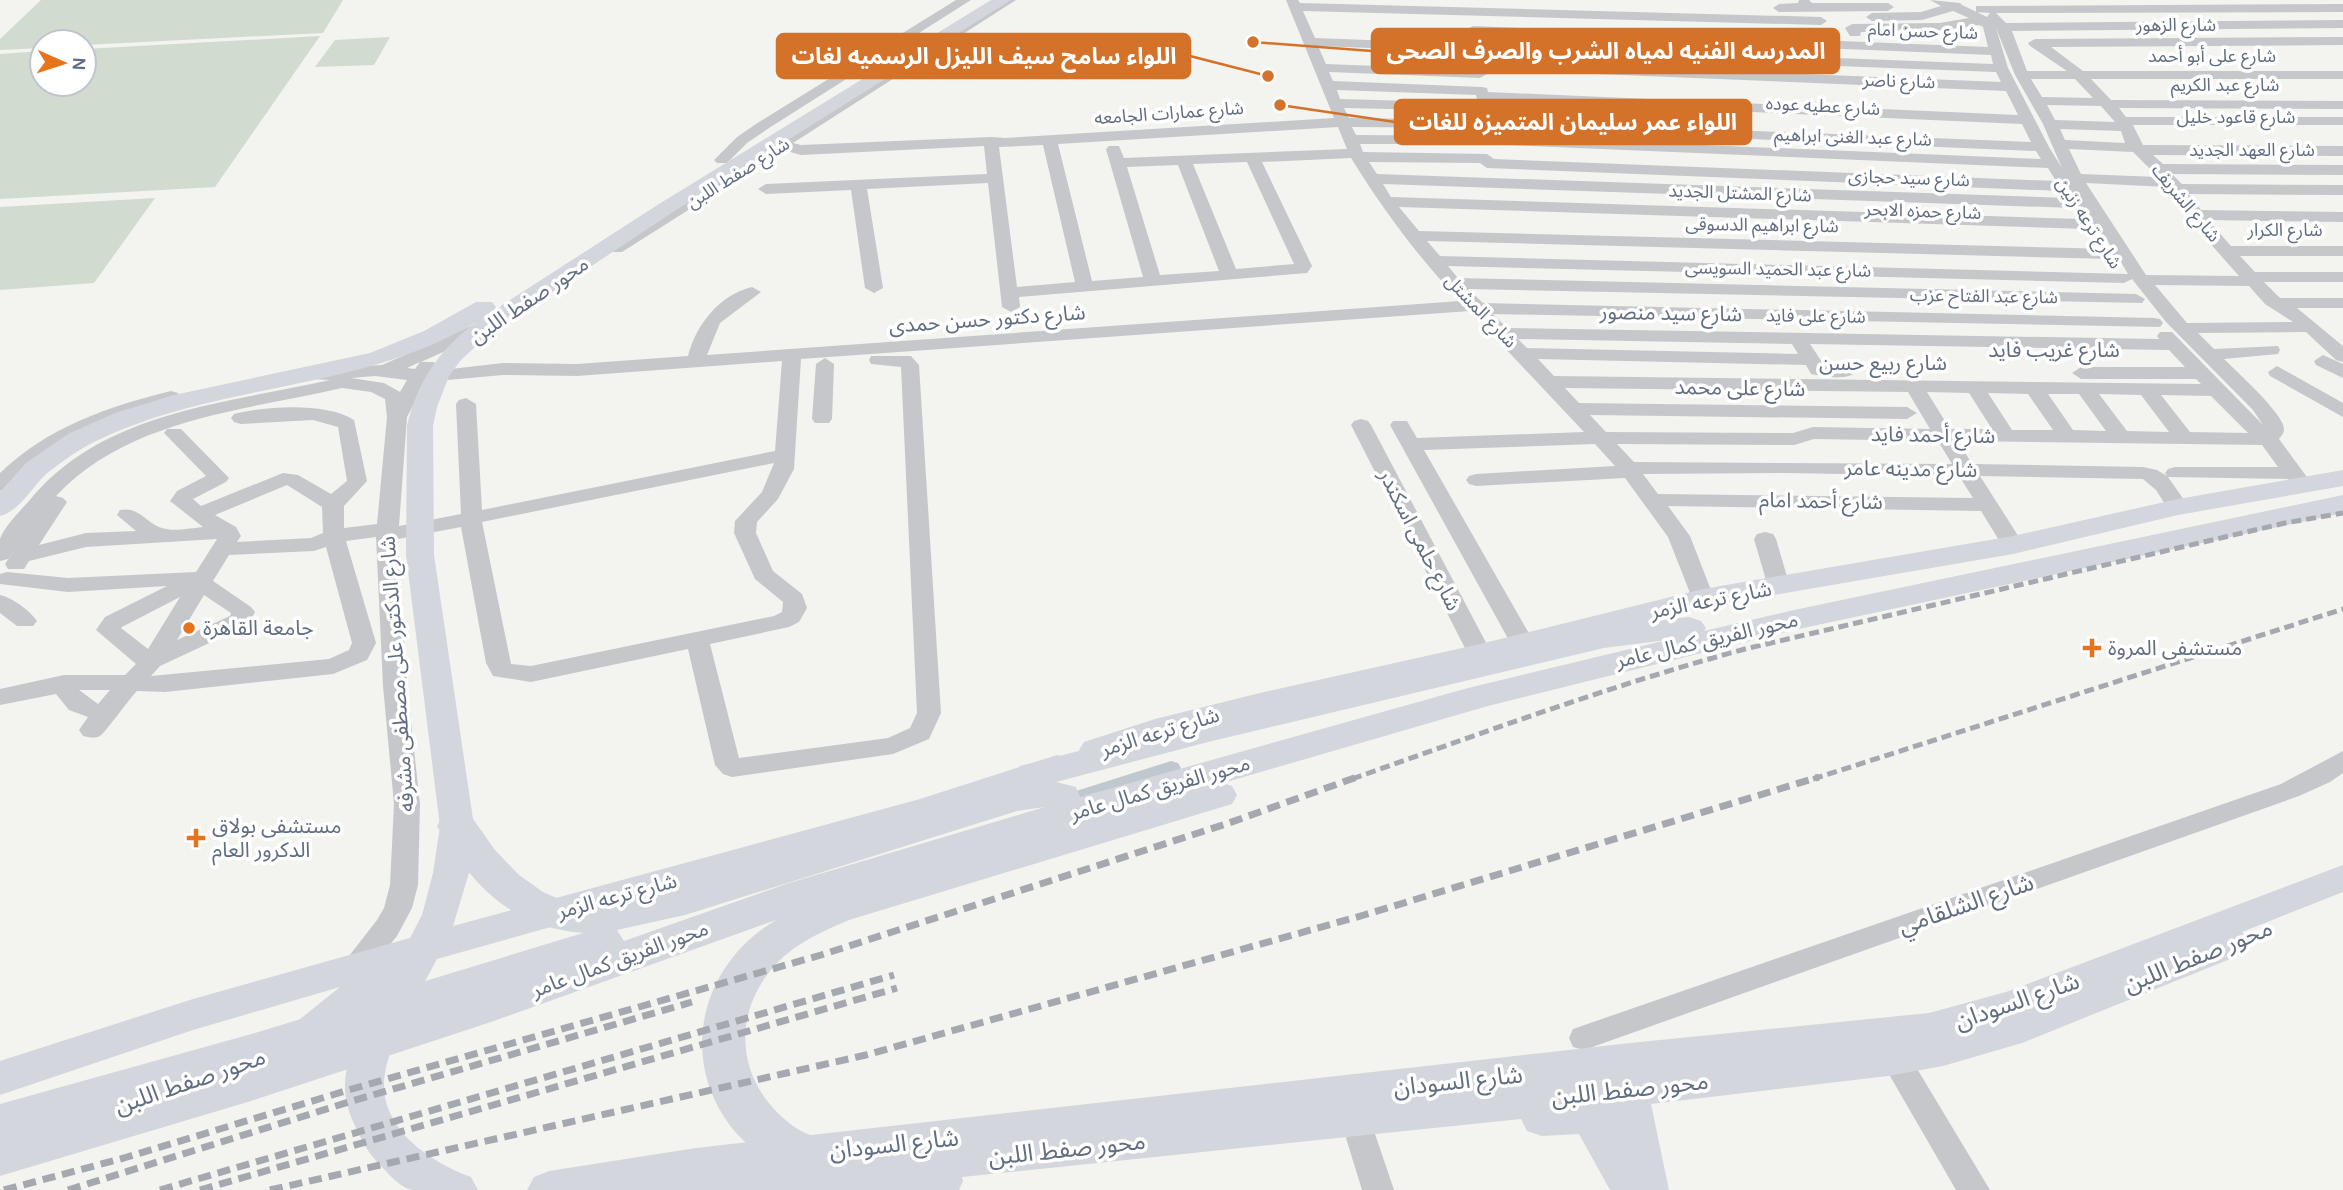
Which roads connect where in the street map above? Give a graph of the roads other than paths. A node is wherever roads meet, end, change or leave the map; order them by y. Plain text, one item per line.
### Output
1 (965, 0) edge
2 (982, 0) edge
3 (1003, 0) edge
4 (1010, 0) edge
5 (1414, 0) edge
6 (1936, 0) edge
7 (1803, 1) edge
8 (1958, 3) edge
9 (1878, 4) edge
10 (2343, 8) edge
11 (1916, 10) junction
12 (2343, 14) edge
13 (2343, 24) edge
14 (2251, 25) junction
15 (1825, 26) junction
16 (2163, 26) junction
17 (1994, 28) junction
18 (2318, 29) dead end
19 (2101, 31) dead end
20 (2066, 33) dead end
21 (2203, 36) junction
22 (2244, 38) junction
23 (2138, 39) junction
24 (2288, 41) junction
25 (1312, 42) edge
26 (2162, 42) junction
27 (2184, 42) junction
28 (1775, 43) junction
29 (2036, 43) junction
30 (2084, 43) junction
31 (2115, 43) junction
32 (2341, 43) edge
33 (1811, 44) junction
34 (1906, 51) dead end
35 (1945, 53) dead end
36 (876, 55) joint
37 (1475, 55) edge
38 (2223, 56) dead end
39 (2181, 57) dead end
40 (2064, 62) junction
41 (2165, 64) dead end
42 (1914, 65) junction
43 (2278, 65) dead end
44 (1953, 66) junction
45 (2120, 67) dead end
46 (2343, 75) edge
47 (2081, 77) junction
48 (2343, 89) edge
49 (2094, 90) junction
50 (2205, 104) junction
51 (2343, 105) edge
52 (2032, 107) junction
53 (2224, 121) junction
54 (2343, 121) edge
55 (2124, 127) junction
56 (1110, 136) junction
57 (2343, 137) edge
58 (1349, 139) junction
59 (1049, 140) junction
60 (1485, 140) junction
61 (996, 144) junction
62 (782, 145) junction
63 (2343, 151) edge
64 (766, 155) junction
65 (1252, 157) junction
66 (722, 160) junction
67 (1184, 160) junction
68 (1487, 161) junction
69 (1118, 163) junction
70 (2059, 163) junction
71 (2158, 167) junction
72 (2343, 170) edge
73 (995, 178) junction
74 (1372, 179) junction
75 (1489, 182) junction
76 (2070, 182) junction
77 (858, 184) junction
78 (2175, 186) junction
79 (766, 189) dead end
80 (2228, 190) junction
81 (2277, 190) junction
82 (2339, 194) edge
83 (1386, 202) junction
84 (2076, 203) junction
85 (2245, 205) dead end
86 (2295, 206) dead end
87 (2343, 217) edge
88 (1493, 222) junction
89 (2201, 222) junction
90 (2096, 230) junction
91 (2343, 230) edge
92 (1412, 236) junction
93 (2226, 251) junction
94 (2343, 251) edge
95 (2111, 254) junction
96 (1433, 261) junction
97 (1230, 276) junction
98 (2343, 277) edge
99 (2132, 279) junction
100 (2252, 279) junction
101 (1153, 281) junction
102 (1453, 283) junction
103 (1085, 287) junction
104 (874, 288) dead end
105 (752, 292) dead end
106 (2136, 299) junction
107 (1010, 300) joint
108 (2275, 303) junction
109 (2343, 303) edge
110 (1476, 307) junction
111 (2291, 313) junction
112 (2343, 314) edge
113 (2154, 323) junction
114 (1502, 333) junction
115 (2317, 333) junction
116 (2178, 337) junction
117 (1798, 339) junction
118 (445, 341) junction
119 (2271, 350) dead end
120 (1522, 353) junction
121 (2211, 355) junction
122 (2343, 355) edge
123 (1811, 360) junction
124 (792, 361) junction
125 (2323, 361) dead end
126 (696, 362) junction
127 (824, 364) junction
128 (503, 369) junction
129 (386, 371) junction
130 (2277, 372) dead end
131 (2201, 373) junction
132 (418, 375) junction
133 (298, 377) junction
134 (1549, 382) junction
135 (344, 383) junction
136 (1974, 386) junction
137 (1914, 387) junction
138 (2034, 388) junction
139 (2085, 388) junction
140 (2146, 389) junction
141 (2216, 390) junction
142 (466, 404) dead end
143 (1573, 408) junction
144 (2342, 410) edge
145 (1907, 413) dead end
146 (397, 417) junction
147 (822, 419) dead end
148 (1361, 425) dead end
149 (174, 433) junction
150 (1945, 435) junction
151 (2070, 436) junction
152 (2121, 437) junction
153 (2183, 437) junction
154 (1600, 438) junction
155 (2268, 439) junction
156 (2005, 443) junction
157 (132, 446) dead end
158 (91, 450) junction
159 (2089, 458) dead end
160 (784, 462) junction
161 (1766, 468) junction
162 (1629, 470) junction
163 (1966, 470) junction
164 (2175, 473) dead end
165 (2343, 478) edge
166 (2298, 479) junction
167 (1476, 480) dead end
168 (0, 485) edge
169 (2343, 494) edge
170 (59, 498) dead end
171 (1653, 500) junction
172 (1781, 500) junction
173 (2343, 504) edge
174 (334, 505) junction
175 (1989, 505) junction
176 (2178, 507) junction
177 (0, 508) edge
178 (200, 514) junction
179 (128, 515) dead end
180 (0, 521) edge
181 (472, 524) junction
182 (334, 536) junction
183 (160, 537) junction
184 (387, 537) junction
185 (1765, 539) dead end
186 (227, 540) junction
187 (2013, 545) junction
188 (11, 555) edge
189 (204, 581) junction
190 (128, 582) junction
191 (1779, 587) junction
192 (2, 591) edge
193 (89, 601) dead end
194 (1700, 613) junction
195 (24, 621) dead end
196 (697, 639) junction
197 (1523, 644) junction
198 (152, 661) junction
199 (1475, 673) junction
200 (64, 683) junction
201 (133, 683) junction
202 (0, 697) edge
203 (2343, 760) edge
204 (1048, 785) junction
205 (457, 827) junction
206 (2343, 878) edge
207 (446, 894) junction
208 (2293, 899) junction
209 (357, 965) junction
210 (1573, 1053) junction
211 (1630, 1059) junction
212 (1905, 1076) dead end
213 (0, 1078) edge
214 (0, 1095) edge
215 (1578, 1115) junction
216 (0, 1124) edge
217 (1362, 1138) junction
218 (0, 1140) edge
219 (0, 1156) edge
220 (866, 1179) edge
221 (456, 1190) edge
222 (549, 1190) edge
223 (680, 1190) edge
224 (1378, 1190) edge
225 (1633, 1190) edge
226 (1647, 1190) edge
227 (1974, 1190) edge

1 - 36 street
2 - 66 main road, محور صفط اللبن
3 - 205 main road, محور صفط اللبن
4 - 62 street, شارع صفط اللبن
5 - 37 street
6 - 8 street
7 - 9 street
7 - 37 street
8 - 11 street
8 - 17 street
9 - 11 street
10 - 17 street
11 - 15 street
12 - 17 street
13 - 14 street
14 - 16 street
14 - 24 street
15 - 17 street
15 - 33 street
15 - 37 street
16 - 17 street
16 - 27 street
17 - 29 street, شارع الزهور
17 - 37 street, شارع حسن امام
17 - 52 street, شارع ترعه زنين
18 - 32 street
19 - 31 street
20 - 30 street
21 - 22 street, شارع الزهور
21 - 27 street, شارع الزهور
21 - 38 street
22 - 24 street, شارع الزهور
22 - 43 street
23 - 26 street, شارع الزهور
23 - 31 street, شارع الزهور
23 - 41 street
24 - 32 street, شارع الزهور
25 - 37 street
25 - 37 street
25 - 37 street
25 - 37 street
25 - 58 street, شارع المشتل
26 - 27 street, شارع الزهور
26 - 39 street
28 - 33 street
28 - 33 street
28 - 37 street
28 - 37 street
29 - 30 street, شارع الزهور
29 - 40 street, شارع الشريف
30 - 31 street, شارع الزهور
30 - 45 street
33 - 42 street
34 - 42 street
35 - 44 street
36 - 66 street
37 - 52 street
37 - 52 street
37 - 52 street
37 - 58 street
37 - 60 street
40 - 47 street, شارع الشريف
40 - 52 street
42 - 44 street
44 - 52 street
46 - 47 street, شارع على أبو أحمد
47 - 49 street, شارع الشريف
47 - 52 street, شارع على أبو أحمد
48 - 49 street
49 - 52 street
49 - 55 street, شارع الشريف
50 - 51 street, شارع عبد الكريم
50 - 53 street
50 - 55 street, شارع عبد الكريم
52 - 55 street
52 - 55 street
52 - 55 street
52 - 70 street, شارع ترعه زنين
53 - 54 street
53 - 55 street
55 - 57 street, شارع قاعود خليل
55 - 63 street
55 - 71 street, شارع الشريف
56 - 58 street, شارع عمارات الجامعه
56 - 59 street, شارع عمارات الجامعه
56 - 69 street
58 - 60 street, شارع عبد الغنى ابراهيم
58 - 65 street
58 - 68 street
58 - 74 street, شارع المشتل
59 - 61 street, شارع عمارات الجامعه
59 - 103 street
60 - 68 street
60 - 70 street, شارع عبد الغنى ابراهيم
61 - 62 street, شارع عمارات الجامعه
61 - 64 street, شارع عمارات الجامعه
61 - 73 street
62 - 64 street, شارع صفط اللبن
64 - 118 street, شارع صفط اللبن
65 - 67 street
65 - 97 street
66 - 118 main road, محور صفط اللبن
67 - 69 street
67 - 97 street
68 - 75 street
68 - 76 street
69 - 101 street
70 - 71 street
70 - 76 street, شارع ترعه زنين
71 - 72 street, شارع العهد الجديد
71 - 78 street, شارع الشريف
73 - 77 street
73 - 107 street
74 - 75 street, شارع سيد حجازى
74 - 83 street, شارع المشتل
75 - 84 street, شارع سيد حجازى
75 - 88 street
76 - 78 street
76 - 84 street, شارع ترعه زنين
76 - 99 street, شارع ترعه زنين
77 - 79 street
77 - 104 street
78 - 80 street
78 - 89 street, شارع الشريف
80 - 81 street
80 - 85 street
81 - 82 street
81 - 86 street
83 - 88 street
83 - 92 street, شارع المشتل
84 - 90 street, شارع ترعه زنين
87 - 89 street
88 - 90 street, شارع حمزه الابحر
88 - 92 street, شارع ابراهيم الدسوقى
88 - 95 street, شارع ابراهيم الدسوقى
89 - 91 street
89 - 93 street, شارع الشريف
90 - 95 street, شارع ترعه زنين
92 - 96 street, شارع المشتل
93 - 94 street, شارع الكرار
93 - 100 street, شارع الشريف
95 - 99 street, شارع ترعه زنين
96 - 99 street, شارع عبد الحميد السويسى
96 - 102 street, شارع المشتل
97 - 101 street
98 - 100 street
99 - 100 street, شارع عبد الحميد السويسى
99 - 106 street, شارع ترعه زنين
99 - 116 street, شارع ترعه زنين
100 - 108 street, شارع الشريف
101 - 103 street
102 - 106 street, شارع عبد الفتاح عزب
102 - 110 street, شارع المشتل
103 - 107 street
105 - 126 street
106 - 113 street, شارع ترعه زنين
108 - 109 street
108 - 111 street, شارع الشريف
110 - 113 street, شارع على فايد
110 - 114 street, شارع المشتل
110 - 124 street, شارع دكتور حسن حمدى
111 - 112 street
111 - 115 street, شارع الشريف
113 - 116 street, شارع ترعه زنين
114 - 117 street, شارع سيد منصور
114 - 120 street, شارع المشتل
115 - 116 street
115 - 122 street, شارع الشريف
116 - 117 street, شارع سيد منصور
116 - 121 street, شارع ترعه زنين
116 - 131 street, شارع ترعه زنين
117 - 123 street
118 - 128 street, شارع دكتور حسن حمدى
118 - 129 street, شارع صفط اللبن
118 - 132 street, شارع صفط اللبن
118 - 158 main road
118 - 177 main road, محور صفط اللبن
119 - 121 street
120 - 123 street
120 - 134 street, شارع المشتل
121 - 155 street, شارع ترعه زنين
122 - 125 street
123 - 131 street, شارع غريب فايد
124 - 126 street, شارع دكتور حسن حمدى
124 - 127 street
124 - 160 street
126 - 128 street, شارع دكتور حسن حمدى
127 - 147 street
127 - 196 street
128 - 132 street, شارع دكتور حسن حمدى
129 - 132 street, شارع دكتور حسن حمدى
129 - 133 street, شارع دكتور حسن حمدى
129 - 135 street
130 - 144 street
131 - 141 street, شارع ترعه زنين
132 - 146 street, شارع الدكتور على مصطفى مشرفه
133 - 135 street
133 - 168 street, شارع دكتور حسن حمدى
134 - 137 street, شارع ربيع حسن
134 - 143 street, شارع المشتل
135 - 146 street
135 - 158 street
136 - 137 street, شارع ربيع حسن
136 - 138 street, شارع ربيع حسن
136 - 156 street
137 - 150 street
138 - 139 street, شارع ربيع حسن
138 - 151 street
139 - 140 street, شارع ربيع حسن
139 - 152 street
140 - 141 street, شارع ربيع حسن
140 - 153 street
141 - 155 street, شارع ترعه زنين
142 - 181 street
143 - 145 street, شارع على محمد
143 - 154 street, شارع المشتل
146 - 184 street, شارع الدكتور على مصطفى مشرفه
148 - 199 street, شارع حلمى اسكندر
149 - 157 street
149 - 174 street
149 - 178 street
150 - 154 street, شارع أحمد فايد
150 - 156 street, شارع أحمد فايد
150 - 163 street
151 - 152 street, شارع أحمد فايد
151 - 156 street, شارع أحمد فايد
151 - 159 street
152 - 153 street, شارع أحمد فايد
153 - 155 street, شارع أحمد فايد
154 - 162 street, شارع المشتل
154 - 197 street, شارع أحمد فايد
155 - 166 street, شارع ترعه زنين
158 - 180 main road
158 - 188 street
160 - 181 street
160 - 196 street
161 - 162 street, شارع مدينه عامر
161 - 163 street, شارع مدينه عامر
161 - 172 street
162 - 167 street, شارع مدينه عامر
162 - 171 street, شارع المشتل
163 - 175 street
163 - 176 street, شارع مدينه عامر
164 - 166 street
165 - 166 main road, شارع ترعه الزمر
166 - 176 main road, شارع ترعه الزمر
169 - 194 highway, محور الفريق كمال عامر
170 - 188 street
171 - 172 street, شارع أحمد امام
171 - 194 street, شارع المشتل
172 - 175 street, شارع أحمد امام
173 - 199 highway, محور الفريق كمال عامر
174 - 178 street
174 - 182 street
175 - 187 street
176 - 187 main road, شارع ترعه الزمر
178 - 186 street
179 - 183 street
181 - 184 street
181 - 196 street
182 - 184 street
182 - 186 street
182 - 201 street
183 - 186 street
183 - 188 street
184 - 209 street, شارع الدكتور على مصطفى مشرفه
185 - 191 street
186 - 189 street
187 - 191 main road, شارع ترعه الزمر
188 - 192 street
189 - 190 street
189 - 198 street
189 - 198 street
189 - 198 street
190 - 192 street
190 - 193 street
191 - 194 main road, شارع ترعه الزمر
192 - 195 street
194 - 197 main road, شارع ترعه الزمر
194 - 199 highway
194 - 204 highway, محور الفريق كمال عامر
197 - 199 main road, شارع ترعه الزمر
198 - 201 street
199 - 204 highway
199 - 219 highway, محور الفريق كمال عامر
199 - 220 highway
200 - 201 street
200 - 201 street
200 - 202 street
203 - 210 street, شارع الشلقامي
204 - 205 highway
204 - 209 main road, شارع ترعه الزمر
204 - 216 highway, محور الفريق كمال عامر
205 - 207 main road, محور صفط اللبن
206 - 208 main road, شارع السودان
207 - 218 main road, محور صفط اللبن
207 - 221 main road, محور صفط اللبن
208 - 211 main road, شارع السودان
208 - 220 main road, محور صفط اللبن
209 - 213 main road, شارع ترعه الزمر
209 - 214 main road
210 - 211 main road, شارع السودان
210 - 215 main road
210 - 222 main road, شارع السودان
211 - 226 main road
212 - 227 street
215 - 217 main road, شارع السودان
215 - 225 main road
217 - 220 main road, شارع السودان
217 - 224 street
220 - 223 main road, محور صفط اللبن

